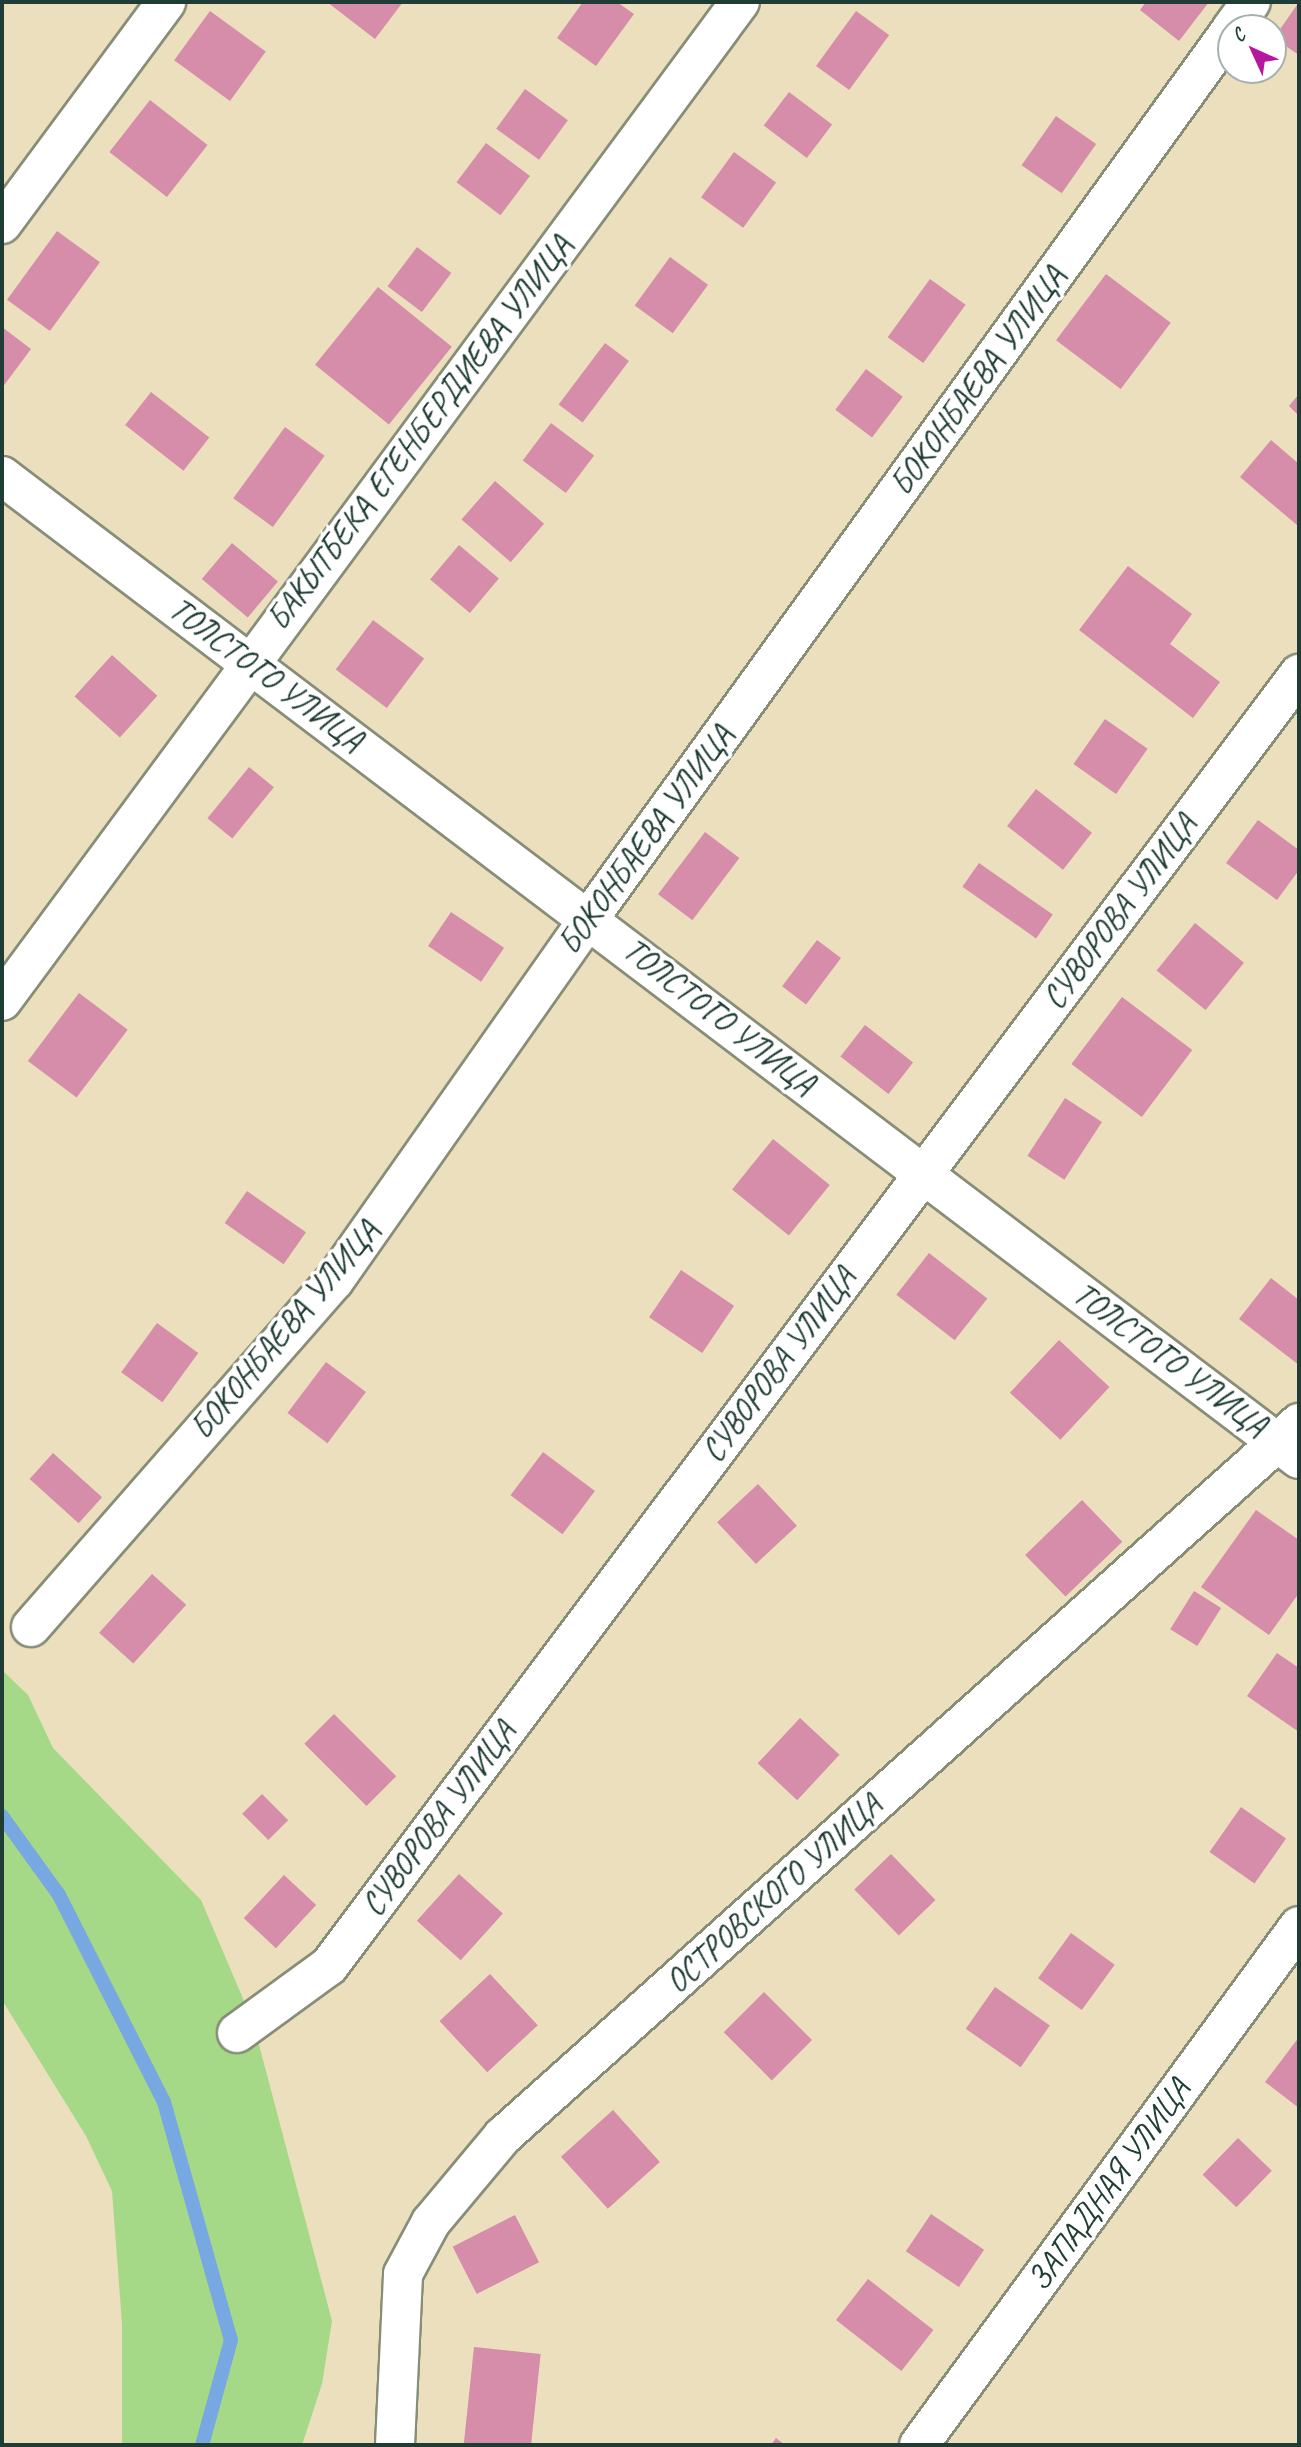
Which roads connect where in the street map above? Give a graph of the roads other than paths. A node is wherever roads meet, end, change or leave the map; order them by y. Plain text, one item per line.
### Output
1 (166, 2) edge
2 (740, 2) edge
3 (1217, 50) edge
4 (2, 225) edge
5 (2, 476) edge
6 (250, 664) junction
7 (1299, 674) edge
8 (590, 917) junction
9 (2, 1001) edge
10 (922, 1173) junction
11 (1293, 1442) edge
12 (31, 1627) dead end
13 (1299, 1926) edge
14 (237, 2033) dead end
15 (395, 2445) edge
16 (919, 2445) edge

1 - 4 street
2 - 6 street, БАКЫТБЕКА ЕГЕНБЕРДИЕВА УЛИЦА
3 - 8 street, БОКОНБАЕВА УЛИЦА
5 - 6 street, ТОЛСТОГО УЛИЦА
6 - 8 street, ТОЛСТОГО УЛИЦА
6 - 9 street, БАКЫТБЕКА ЕГЕНБЕРДИЕВА УЛИЦА
7 - 10 street, СУВОРОВА УЛИЦА
8 - 10 street, ТОЛСТОГО УЛИЦА
8 - 12 street, БОКОНБАЕВА УЛИЦА
10 - 11 street, ТОЛСТОГО УЛИЦА
10 - 14 street, СУВОРОВА УЛИЦА
11 - 15 street, ОСТРОВСКОГО УЛИЦА
13 - 16 street, ЗАПАДНАЯ УЛИЦА

